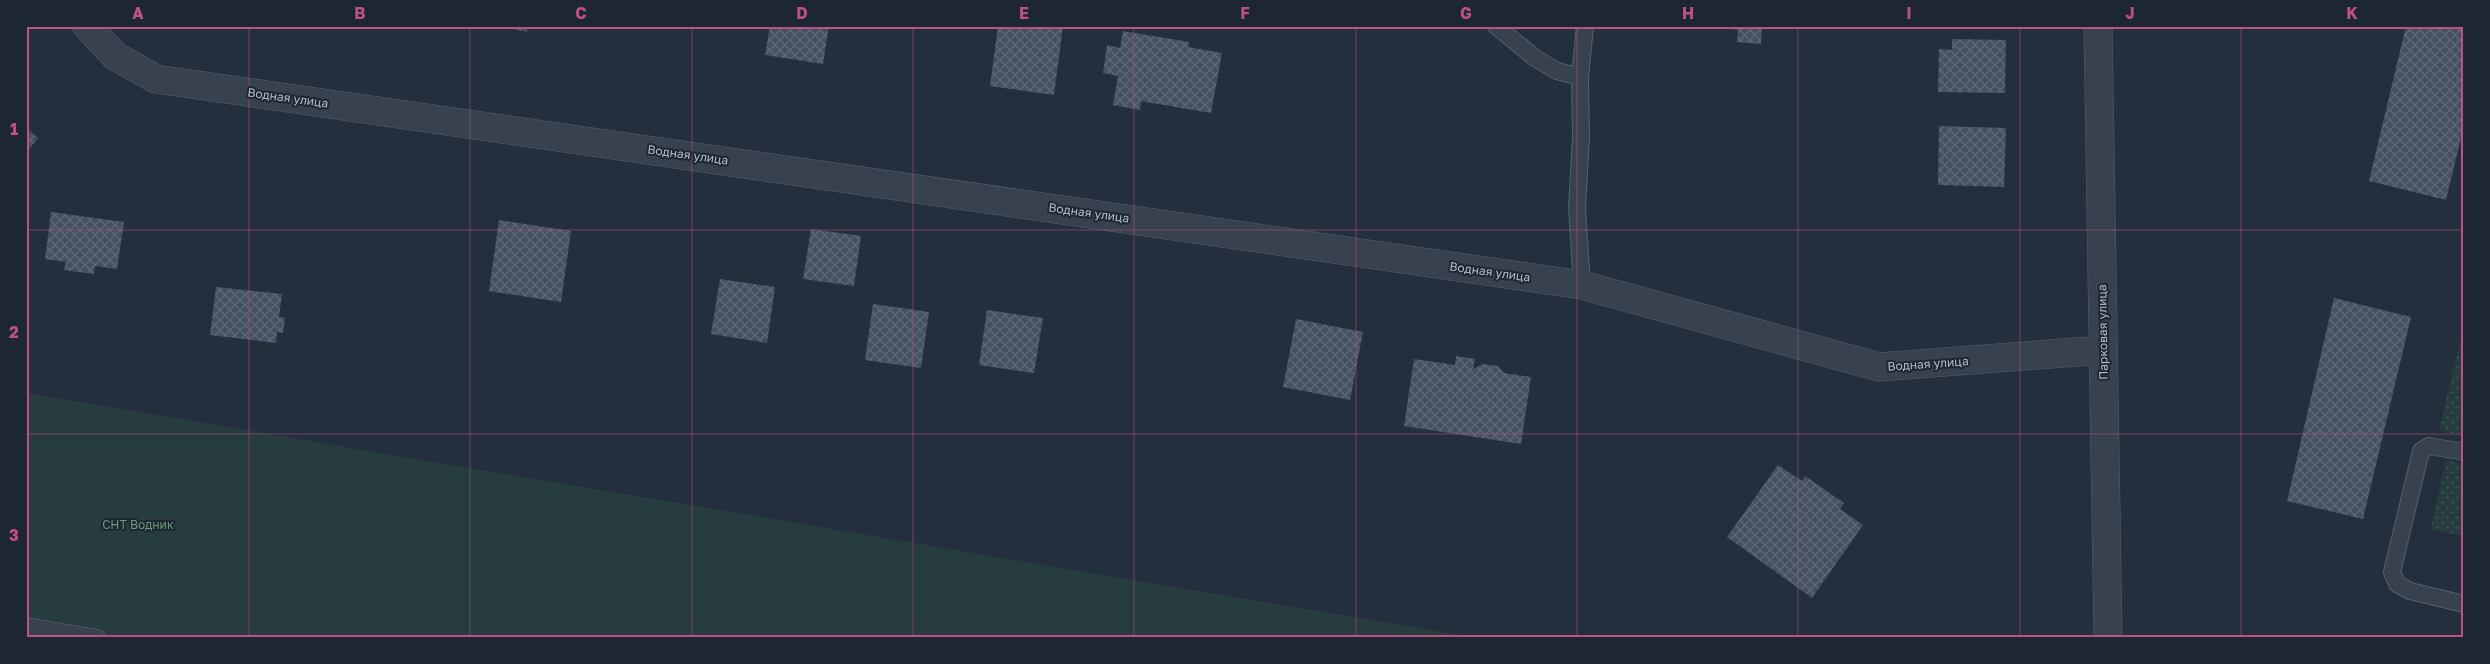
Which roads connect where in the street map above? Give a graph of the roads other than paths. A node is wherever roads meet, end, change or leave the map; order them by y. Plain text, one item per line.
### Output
1 (87, 26) edge
2 (1496, 26) edge
3 (1585, 26) edge
4 (2098, 26) edge
5 (1580, 77) junction
6 (1582, 285) junction
7 (2103, 350) junction
8 (2464, 452) edge
9 (2464, 604) edge
10 (26, 626) edge
11 (97, 638) edge
12 (2108, 638) edge

1 - 6 street, Водная улица
2 - 5 lane
3 - 5 lane
4 - 7 street, Парковая улица
5 - 6 lane
6 - 7 street, Водная улица
7 - 12 street, Парковая улица
8 - 9 lane
10 - 11 lane

